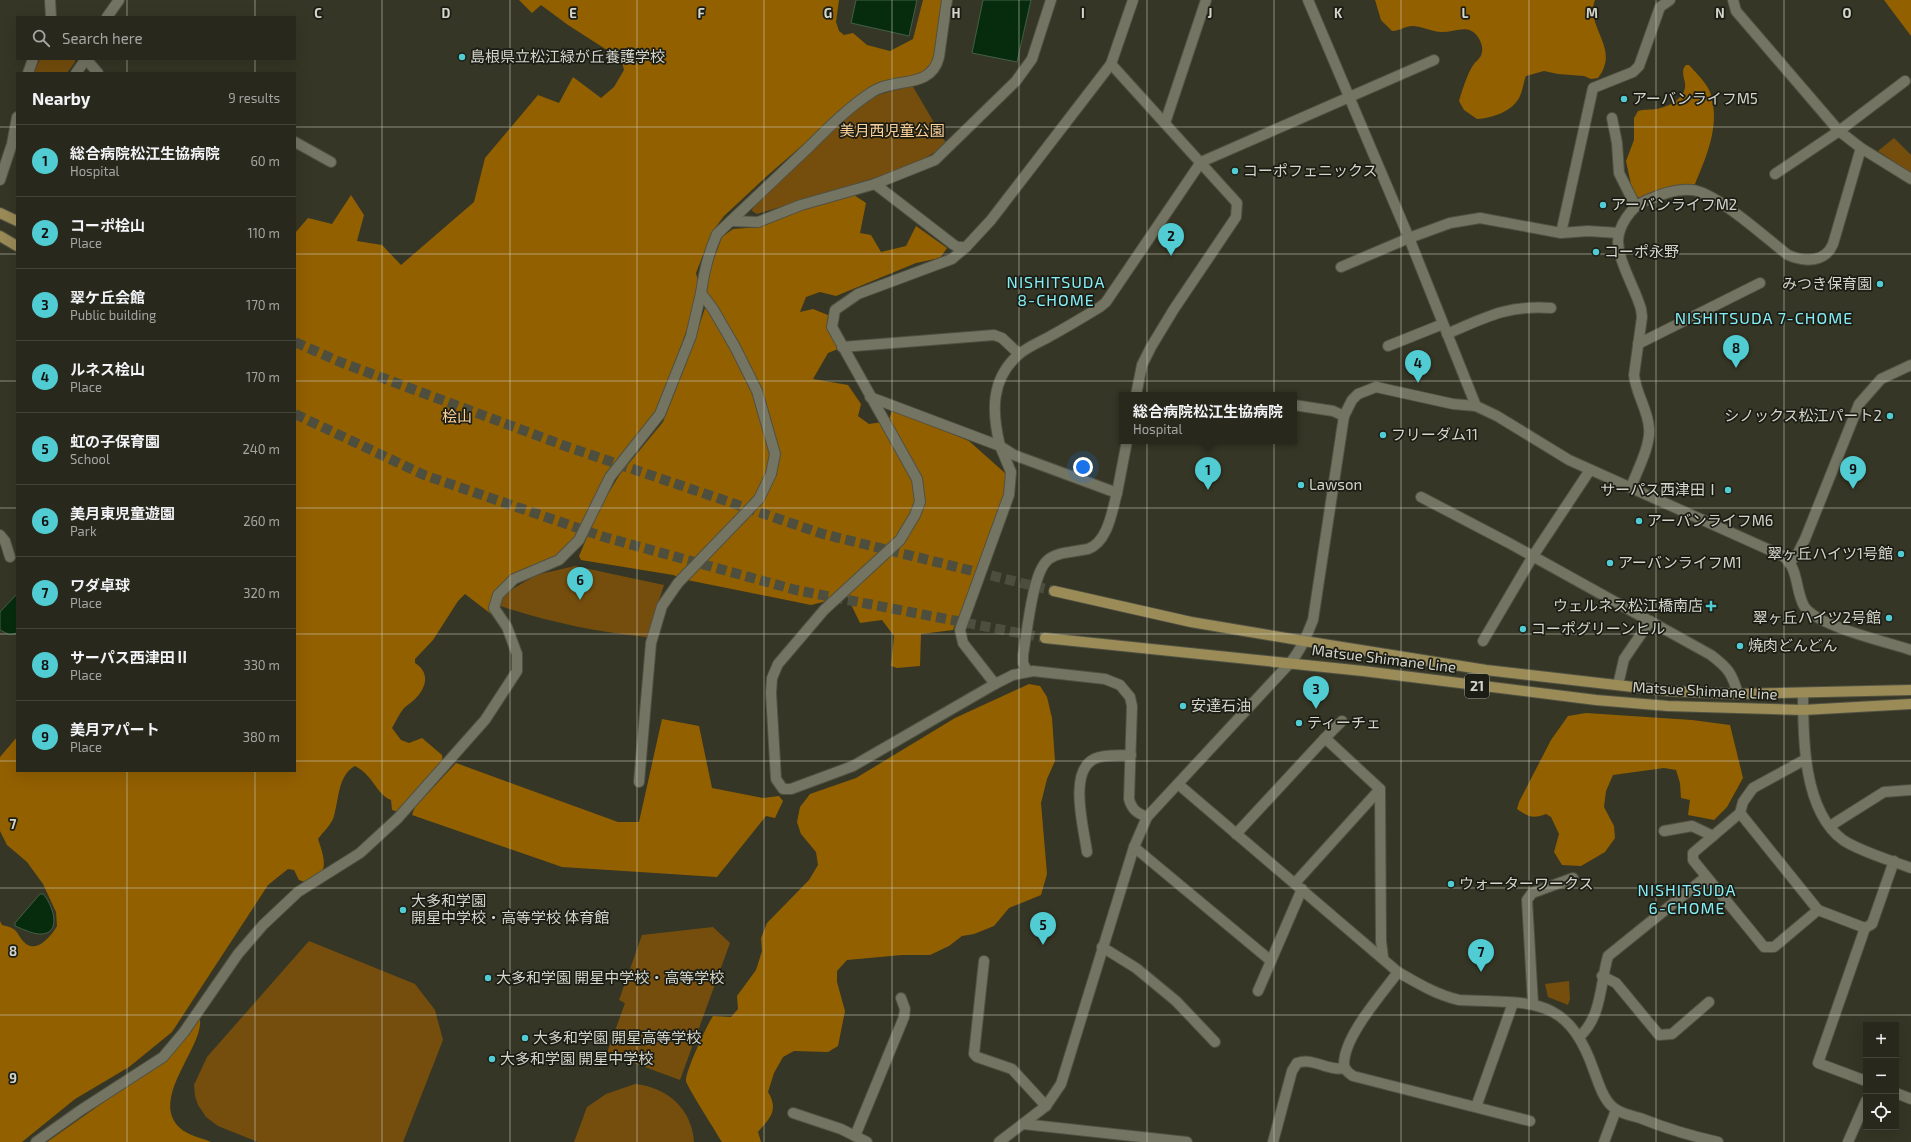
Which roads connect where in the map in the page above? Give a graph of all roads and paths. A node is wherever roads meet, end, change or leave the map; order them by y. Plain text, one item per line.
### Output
1 (50, 0) edge
2 (119, 0) edge
3 (947, 0) edge
4 (1051, 0) edge
5 (1133, 0) edge
6 (1206, 0) edge
7 (1308, 0) edge
8 (1670, 0) edge
9 (1732, 0) edge
10 (51, 16) edge
11 (108, 16) edge
12 (33, 60) edge
13 (85, 60) edge
14 (87, 60) edge
15 (1434, 60) dead end
16 (1111, 64) junction
17 (28, 72) edge
18 (77, 72) edge
19 (97, 72) edge
20 (1905, 81) dead end
21 (1348, 96) junction
22 (1612, 118) dead end
23 (16, 122) edge
24 (1165, 123) junction
25 (1839, 131) junction
26 (296, 143) edge
27 (1861, 148) junction
28 (330, 162) dead end
29 (1201, 162) junction
30 (1775, 174) dead end
31 (1911, 179) edge
32 (0, 180) edge
33 (874, 184) junction
34 (1635, 205) junction
35 (0, 213) edge
36 (16, 221) edge
37 (731, 221) junction
38 (1561, 233) junction
39 (1619, 233) junction
40 (0, 236) edge
41 (1409, 238) junction
42 (16, 245) edge
43 (966, 247) junction
44 (1341, 267) dead end
45 (1760, 283) dead end
46 (701, 293) junction
47 (1551, 308) dead end
48 (1445, 329) junction
49 (1638, 344) junction
50 (1388, 346) dead end
51 (842, 348) junction
52 (1019, 354) junction
53 (1911, 365) edge
54 (1137, 392) edge
55 (870, 396) junction
56 (1297, 406) edge
57 (1476, 406) junction
58 (1344, 416) junction
59 (1126, 444) edge
60 (1000, 446) junction
61 (1590, 470) junction
62 (1631, 487) junction
63 (1117, 494) junction
64 (1421, 497) dead end
65 (0, 535) edge
66 (1533, 556) junction
67 (10, 557) dead end
68 (1789, 563) junction
69 (1054, 591) tunnel mouth
70 (1650, 621) junction
71 (1045, 638) tunnel mouth
72 (1304, 641) junction
73 (1484, 641) dead end
74 (1911, 650) edge
75 (1290, 663) junction
76 (1027, 671) junction
77 (995, 684) junction
78 (1618, 685) junction
79 (1911, 690) edge
80 (1803, 693) junction
81 (1738, 694) junction
82 (1911, 704) edge
83 (1803, 710) junction
84 (1342, 721) dead end
85 (1325, 738) junction
86 (1131, 755) junction
87 (1806, 759) junction
88 (639, 782) dead end
89 (1178, 784) junction
90 (1380, 789) junction
91 (1911, 790) edge
92 (1740, 813) junction
93 (1147, 817) junction
94 (1830, 826) junction
95 (1664, 831) dead end
96 (1236, 834) junction
97 (1712, 836) junction
98 (1134, 847) junction
99 (1087, 852) dead end
100 (1894, 861) junction
101 (1911, 868) edge
102 (1706, 877) junction
103 (1573, 878) dead end
104 (1298, 886) junction
105 (1818, 910) junction
106 (1865, 928) junction
107 (1102, 948) junction
108 (1383, 957) junction
109 (984, 961) dead end
110 (1271, 961) junction
111 (1398, 972) junction
112 (1602, 976) junction
113 (1258, 991) dead end
114 (901, 998) dead end
115 (1709, 1002) dead end
116 (1513, 1003) junction
117 (1533, 1004) junction
118 (1579, 1037) junction
119 (1215, 1042) dead end
120 (1345, 1068) junction
121 (1863, 1080) edge
122 (1899, 1094) edge
123 (1911, 1098) edge
124 (1046, 1106) junction
125 (1476, 1107) junction
126 (1863, 1108) edge
127 (1616, 1110) junction
128 (793, 1113) dead end
129 (1530, 1121) dead end
130 (1023, 1124) junction
131 (855, 1136) junction
132 (36, 1142) edge
133 (867, 1142) edge
134 (999, 1142) edge
135 (1187, 1142) edge
136 (1274, 1142) edge
137 (1604, 1142) edge
138 (1718, 1142) edge
139 (1848, 1142) edge

1 - 10 street
2 - 11 street
3 - 37 street
4 - 33 street
5 - 16 street
6 - 24 street
7 - 21 street
8 - 38 street
9 - 25 street
12 - 17 street
13 - 18 street
14 - 19 street
15 - 21 street
16 - 24 street
16 - 43 street
20 - 25 street
21 - 29 street
21 - 41 street
22 - 34 street
23 - 32 street
24 - 29 street
25 - 27 street
25 - 30 street
26 - 28 street
27 - 31 street
27 - 34 street
29 - 52 street
29 - 54 street
33 - 37 street
33 - 43 street
34 - 39 street
35 - 36 main road
37 - 46 street
38 - 39 street
38 - 41 street
39 - 49 street
40 - 42 main road
41 - 44 street
41 - 48 street
43 - 51 street
45 - 49 street
46 - 88 street
46 - 132 street
47 - 48 street
48 - 50 street
48 - 57 street
49 - 62 street
51 - 52 street
51 - 55 street
52 - 60 street
53 - 68 street
55 - 60 street
55 - 77 street
56 - 58 street
57 - 58 street
57 - 61 street
58 - 72 street
59 - 63 street
60 - 63 street
60 - 77 street
61 - 62 street
61 - 66 street
62 - 68 street
63 - 76 street
64 - 66 street
65 - 67 street
66 - 70 street
66 - 73 street
68 - 74 street
69 - 72 main road, Matsue Shimane Line / 21
70 - 78 street
70 - 81 street
71 - 75 main road, Matsue Shimane Line / 21
72 - 75 street
72 - 78 main road, Matsue Shimane Line / 21
75 - 83 main road, Matsue Shimane Line / 21
75 - 89 street
76 - 77 street
76 - 86 street
78 - 81 main road, Matsue Shimane Line / 21
79 - 80 main road, Matsue Shimane Line / 21
80 - 81 main road, Matsue Shimane Line / 21
80 - 83 street
82 - 83 main road, Matsue Shimane Line / 21
83 - 87 street
84 - 85 street
85 - 90 street
85 - 96 street
86 - 93 street
86 - 99 street
87 - 92 street
87 - 94 street
89 - 93 street
89 - 96 street
90 - 104 street
90 - 108 street
91 - 94 street
92 - 97 street
92 - 105 street
93 - 98 street
94 - 100 street
95 - 97 street
96 - 104 street
97 - 102 street
98 - 107 street
98 - 110 street
100 - 101 street
100 - 106 street
102 - 105 street
102 - 112 street
103 - 117 street
104 - 108 street
104 - 110 street
105 - 106 street
106 - 121 street
107 - 119 street
107 - 124 street
108 - 111 street
109 - 124 street
110 - 113 street
111 - 116 street
111 - 120 street
112 - 115 street
112 - 118 street
114 - 131 street
116 - 117 street
116 - 125 street
117 - 118 street
118 - 127 street
120 - 125 street
120 - 136 street
122 - 123 street
124 - 130 street
125 - 129 street
126 - 139 street
127 - 137 street
127 - 138 street
128 - 131 street
130 - 134 street
130 - 135 street
131 - 133 street

